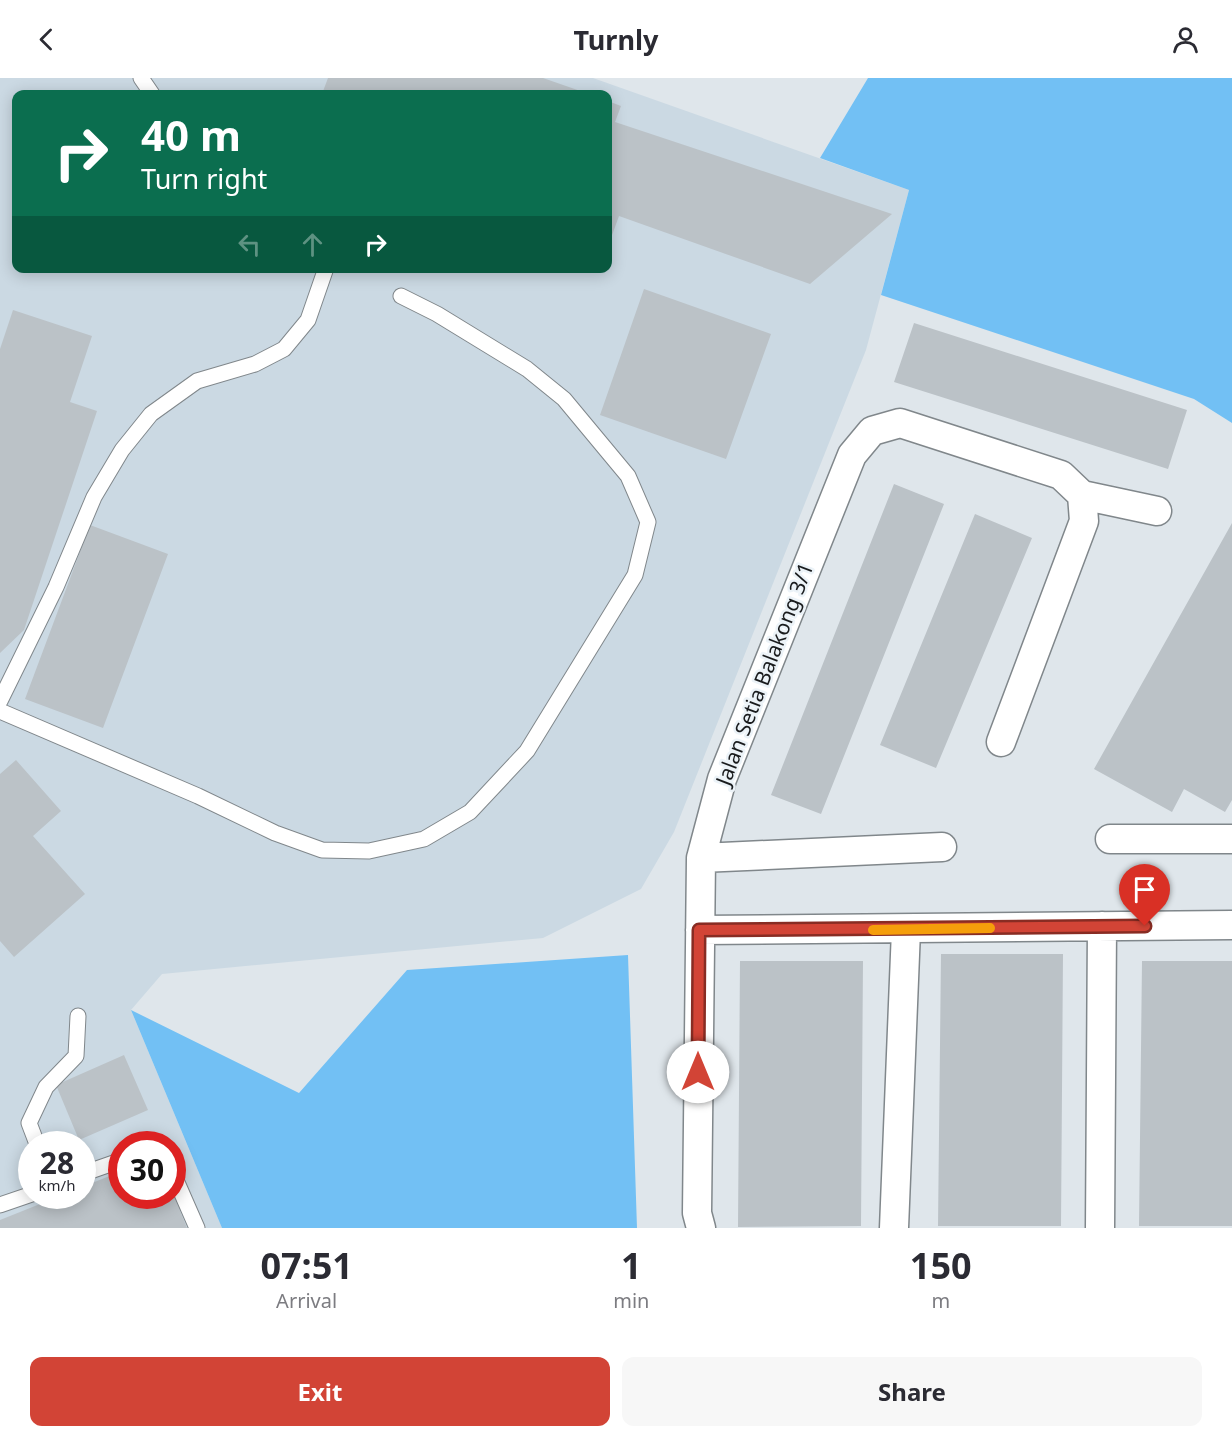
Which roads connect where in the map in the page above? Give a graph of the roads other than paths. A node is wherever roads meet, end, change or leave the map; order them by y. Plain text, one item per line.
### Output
1 (324, 273) edge
2 (401, 296) dead end
3 (1082, 495) junction
4 (1157, 511) dead end
5 (0, 701) edge
6 (0, 711) edge
7 (1000, 742) dead end
8 (1110, 839) dead end
9 (1232, 839) edge
10 (942, 847) dead end
11 (701, 858) junction
12 (1232, 925) edge
13 (1102, 926) junction
14 (699, 930) junction
15 (906, 930) junction
16 (78, 1016) dead end
17 (32, 1131) edge
18 (18, 1199) edge
19 (186, 1203) edge
20 (0, 1205) edge
21 (197, 1228) edge
22 (700, 1228) edge
23 (894, 1228) edge
24 (1100, 1228) edge

1 - 5 lane
2 - 6 lane
3 - 4 street
3 - 7 street
3 - 11 street, Jalan Setia Balakong 3/1
8 - 9 street
10 - 11 street
11 - 14 street, Jalan Setia Balakong 3/1
12 - 13 street
13 - 15 street
13 - 24 street
14 - 15 street
14 - 22 street, Jalan Setia Balakong 3/1
15 - 23 street
16 - 17 lane
18 - 20 lane
19 - 21 lane

